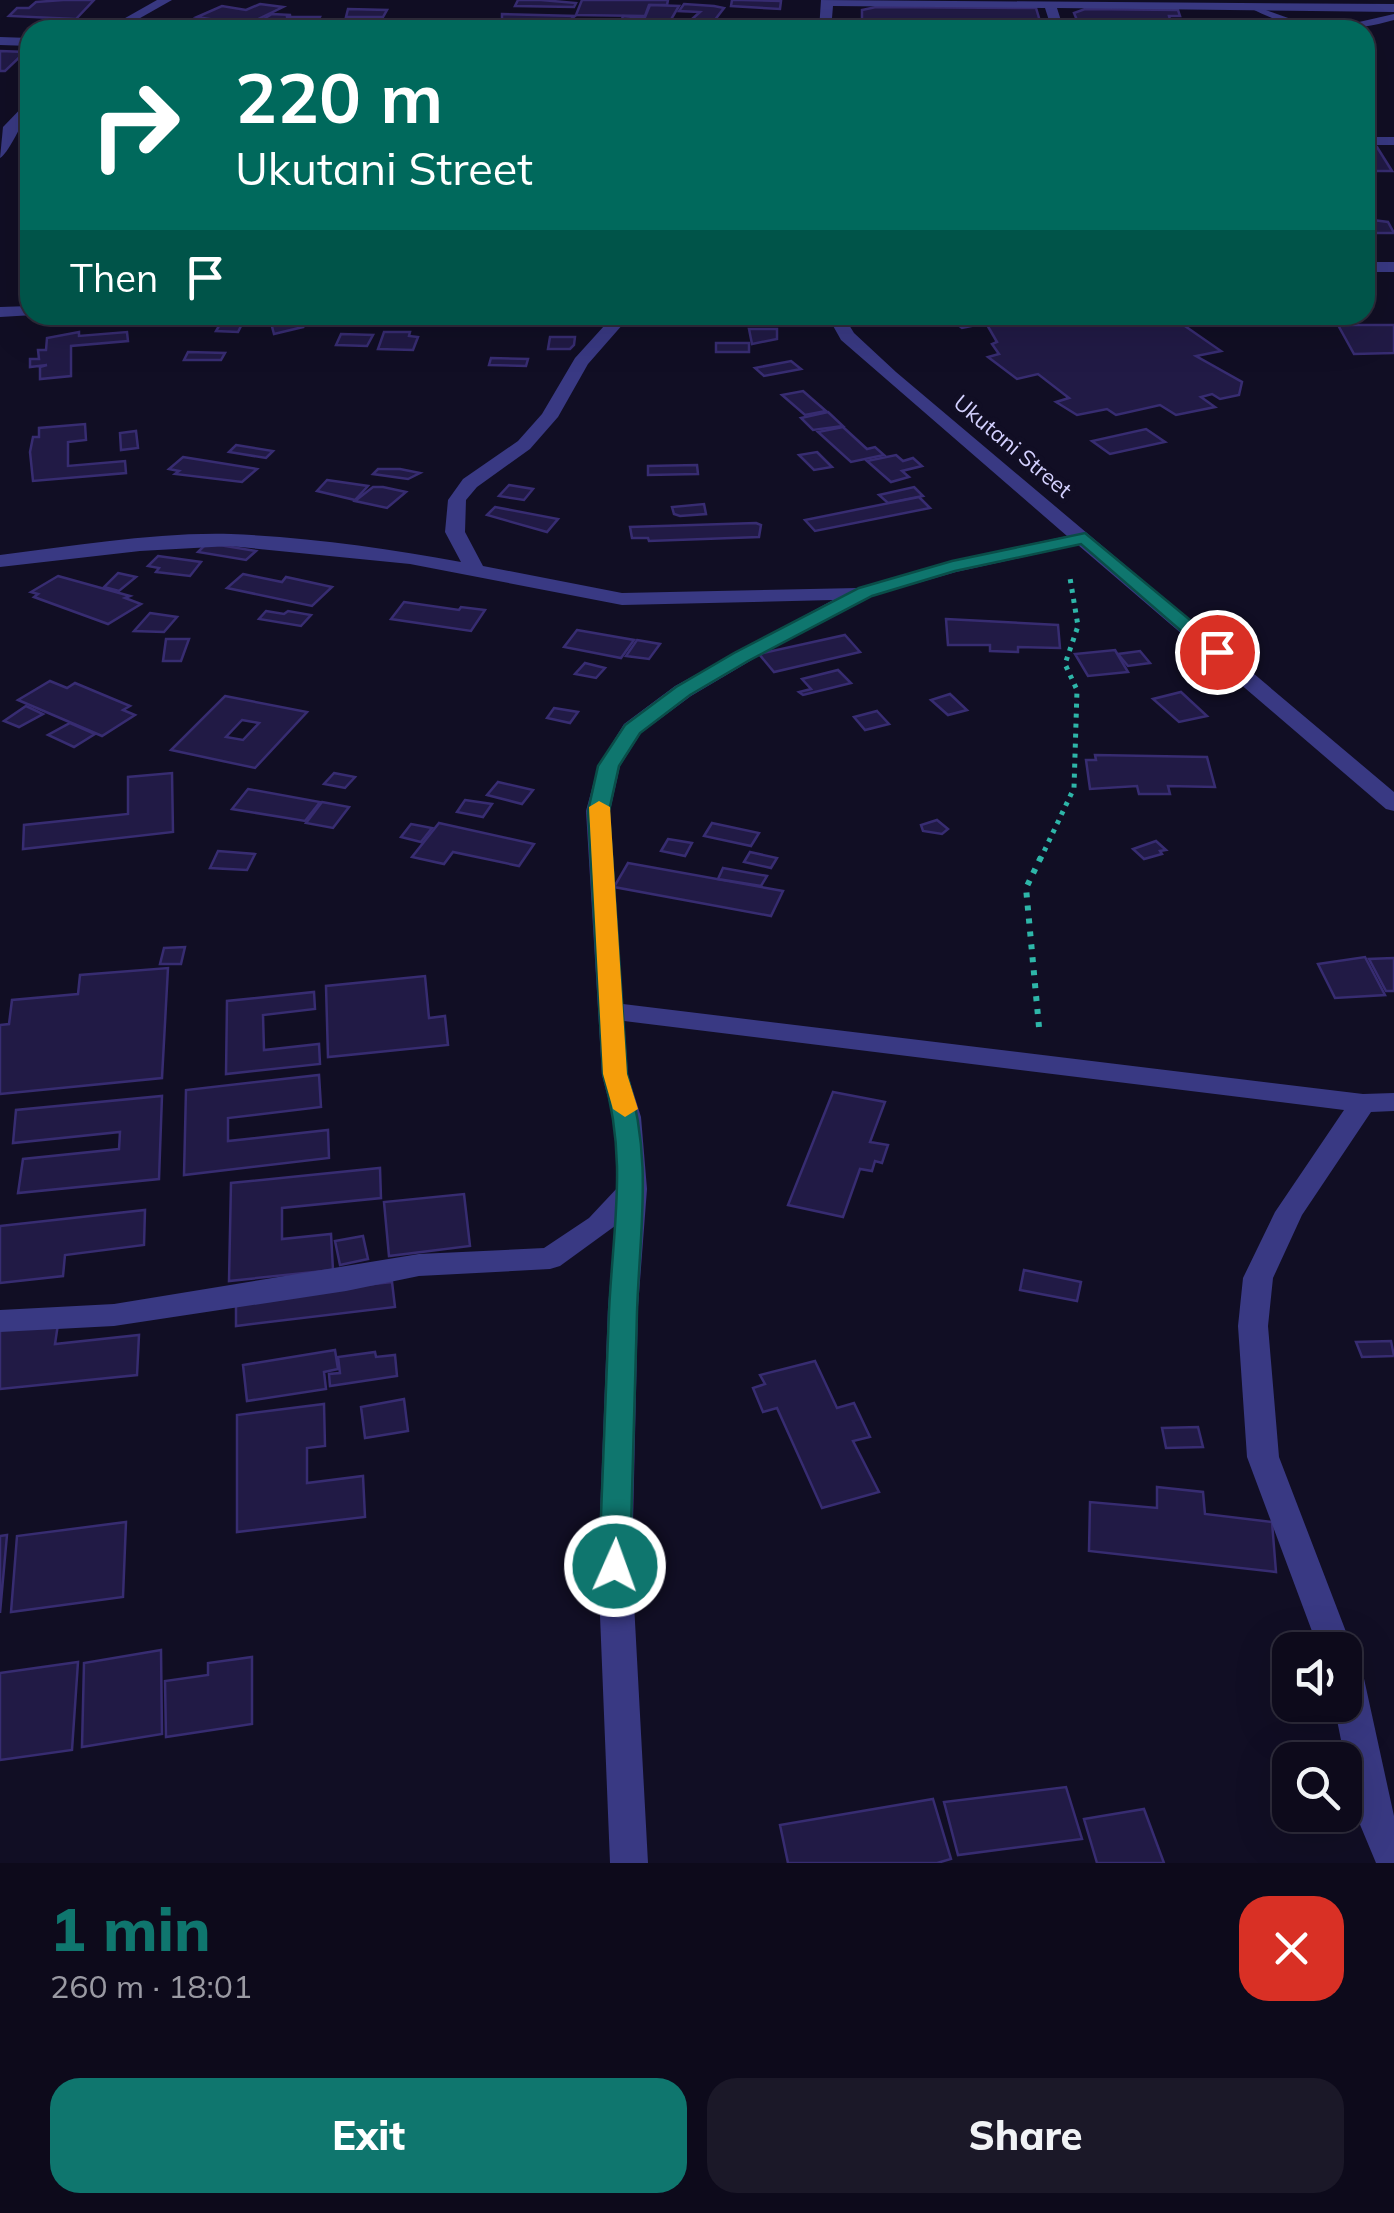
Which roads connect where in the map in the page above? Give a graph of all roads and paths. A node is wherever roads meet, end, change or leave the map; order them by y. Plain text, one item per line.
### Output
1 (166, 0) edge
2 (826, 1) edge
3 (1050, 4) junction
4 (1343, 4) edge
5 (1256, 7) junction
6 (1394, 8) edge
7 (129, 20) edge
8 (1055, 20) edge
9 (1287, 20) edge
10 (20, 116) edge
11 (10, 128) junction
12 (20, 128) edge
13 (0, 154) edge
14 (614, 325) edge
15 (841, 325) edge
16 (1092, 544) junction
17 (0, 561) edge
18 (477, 572) junction
19 (865, 592) junction
20 (1394, 804) edge
21 (611, 1012) junction
22 (1041, 1061) junction
23 (1379, 1102) edge
24 (633, 1188) junction
25 (0, 1321) edge
26 (1329, 1632) edge
27 (1355, 1722) edge
28 (1394, 1861) edge
29 (629, 1863) edge

1 - 7 street
2 - 3 street
3 - 5 street
3 - 8 street
4 - 5 street
4 - 6 street
5 - 9 lane
10 - 11 street
11 - 12 street
11 - 13 street
14 - 18 street
15 - 16 street, Ukutani Street
16 - 19 street
16 - 20 street, Ukutani Street
16 - 22 path
17 - 18 street
18 - 19 street
19 - 21 street
21 - 22 street
21 - 24 street
22 - 23 street
23 - 26 street
24 - 25 street
24 - 29 street
27 - 28 street

